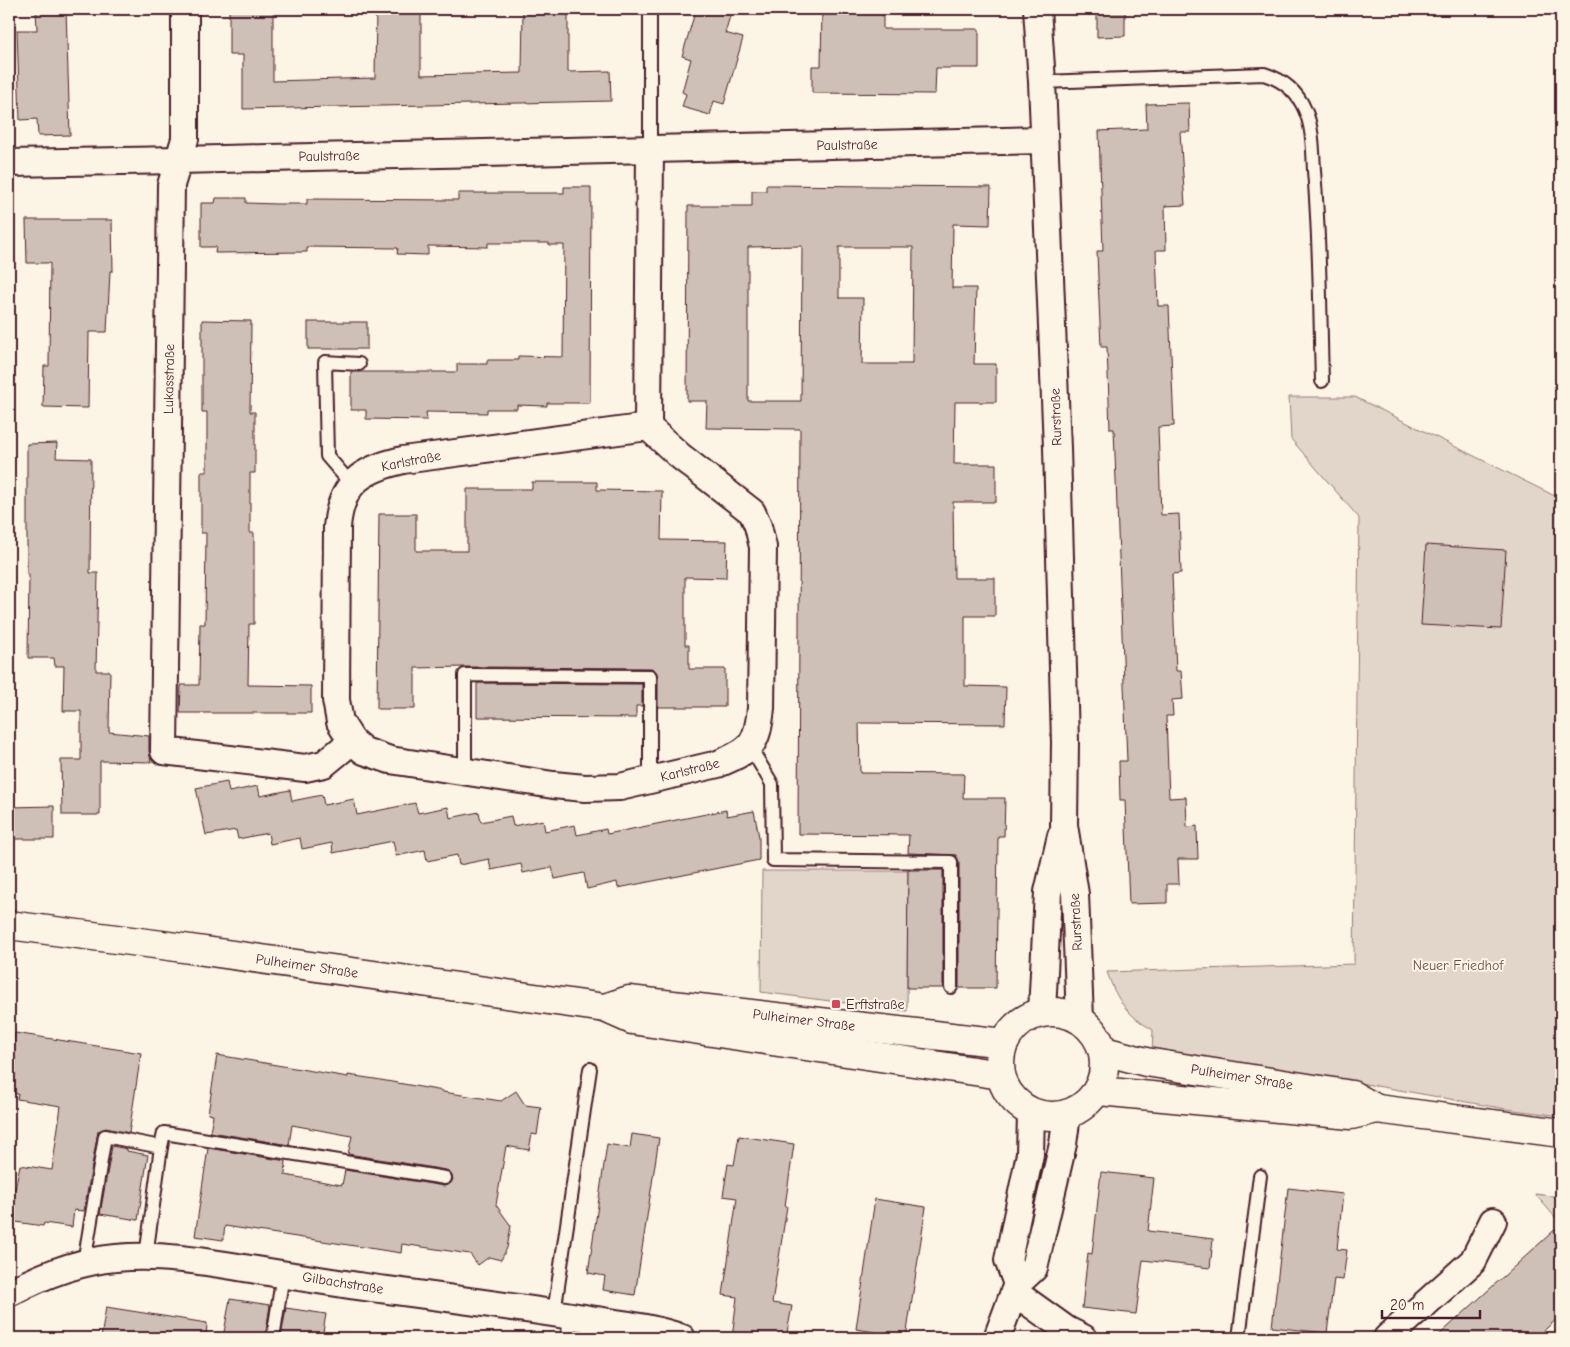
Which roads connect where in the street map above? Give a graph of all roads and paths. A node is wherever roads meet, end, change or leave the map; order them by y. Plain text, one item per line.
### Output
1 (185, 9) edge
2 (650, 9) edge
3 (1037, 9) edge
4 (1042, 82) junction
5 (1044, 140) junction
6 (650, 149) junction
7 (179, 160) junction
8 (9, 163) edge
9 (360, 364) dead end
10 (1322, 381) dead end
11 (648, 427) junction
12 (352, 485) junction
13 (352, 741) junction
14 (750, 747) junction
15 (465, 772) junction
16 (650, 780) junction
17 (1064, 825) junction
18 (9, 925) edge
19 (952, 986) dead end
20 (605, 1008) junction
21 (1042, 1012) junction
22 (1080, 1019) junction
23 (1004, 1043) junction
24 (1104, 1051) junction
25 (590, 1069) dead end
26 (1001, 1075) junction
27 (1098, 1091) junction
28 (1377, 1109) junction
29 (1031, 1113) junction
30 (1067, 1115) junction
31 (1561, 1133) edge
32 (161, 1147) junction
33 (1260, 1176) dead end
34 (445, 1178) dead end
35 (1493, 1221) dead end
36 (146, 1256) junction
37 (84, 1263) junction
38 (283, 1274) junction
39 (1015, 1288) junction
40 (9, 1293) edge
41 (564, 1323) edge
42 (273, 1338) edge
43 (682, 1338) edge
44 (998, 1338) edge
45 (1083, 1338) edge
46 (1239, 1338) edge
47 (1387, 1338) edge

1 - 7 street, Lukasstraße
2 - 6 lane
3 - 4 street, Rurstraße
4 - 5 street, Rurstraße
4 - 10 lane
5 - 6 street, Paulstraße
5 - 17 street, Rurstraße
6 - 7 street, Paulstraße
6 - 11 street
7 - 8 street, Paulstraße
7 - 13 street, Lukasstraße
9 - 12 lane
11 - 12 street, Karlstraße
11 - 14 street
12 - 13 street, Karlstraße
13 - 15 street, Karlstraße
14 - 16 street, Karlstraße
14 - 19 lane
15 - 16 street, Karlstraße
15 - 16 lane
17 - 21 street, Rurstraße
17 - 22 street, Rurstraße
18 - 20 main road, Pulheimer Straße
20 - 23 main road, Pulheimer Straße
20 - 26 main road, Pulheimer Straße
21 - 22 main road
21 - 23 main road
22 - 24 main road
23 - 26 main road
24 - 27 main road
24 - 28 main road, Pulheimer Straße
25 - 41 lane
26 - 29 main road
27 - 28 main road, Pulheimer Straße
27 - 30 main road
28 - 31 main road, Pulheimer Straße
29 - 30 main road
29 - 39 street
30 - 39 street
32 - 34 lane
32 - 36 lane
32 - 37 lane
33 - 46 lane
35 - 47 street
36 - 37 street, Gilbachstraße
36 - 38 street, Gilbachstraße
37 - 40 street, Gilbachstraße
38 - 41 street, Gilbachstraße
38 - 42 lane
39 - 44 street
39 - 45 street
41 - 43 street, Gilbachstraße

